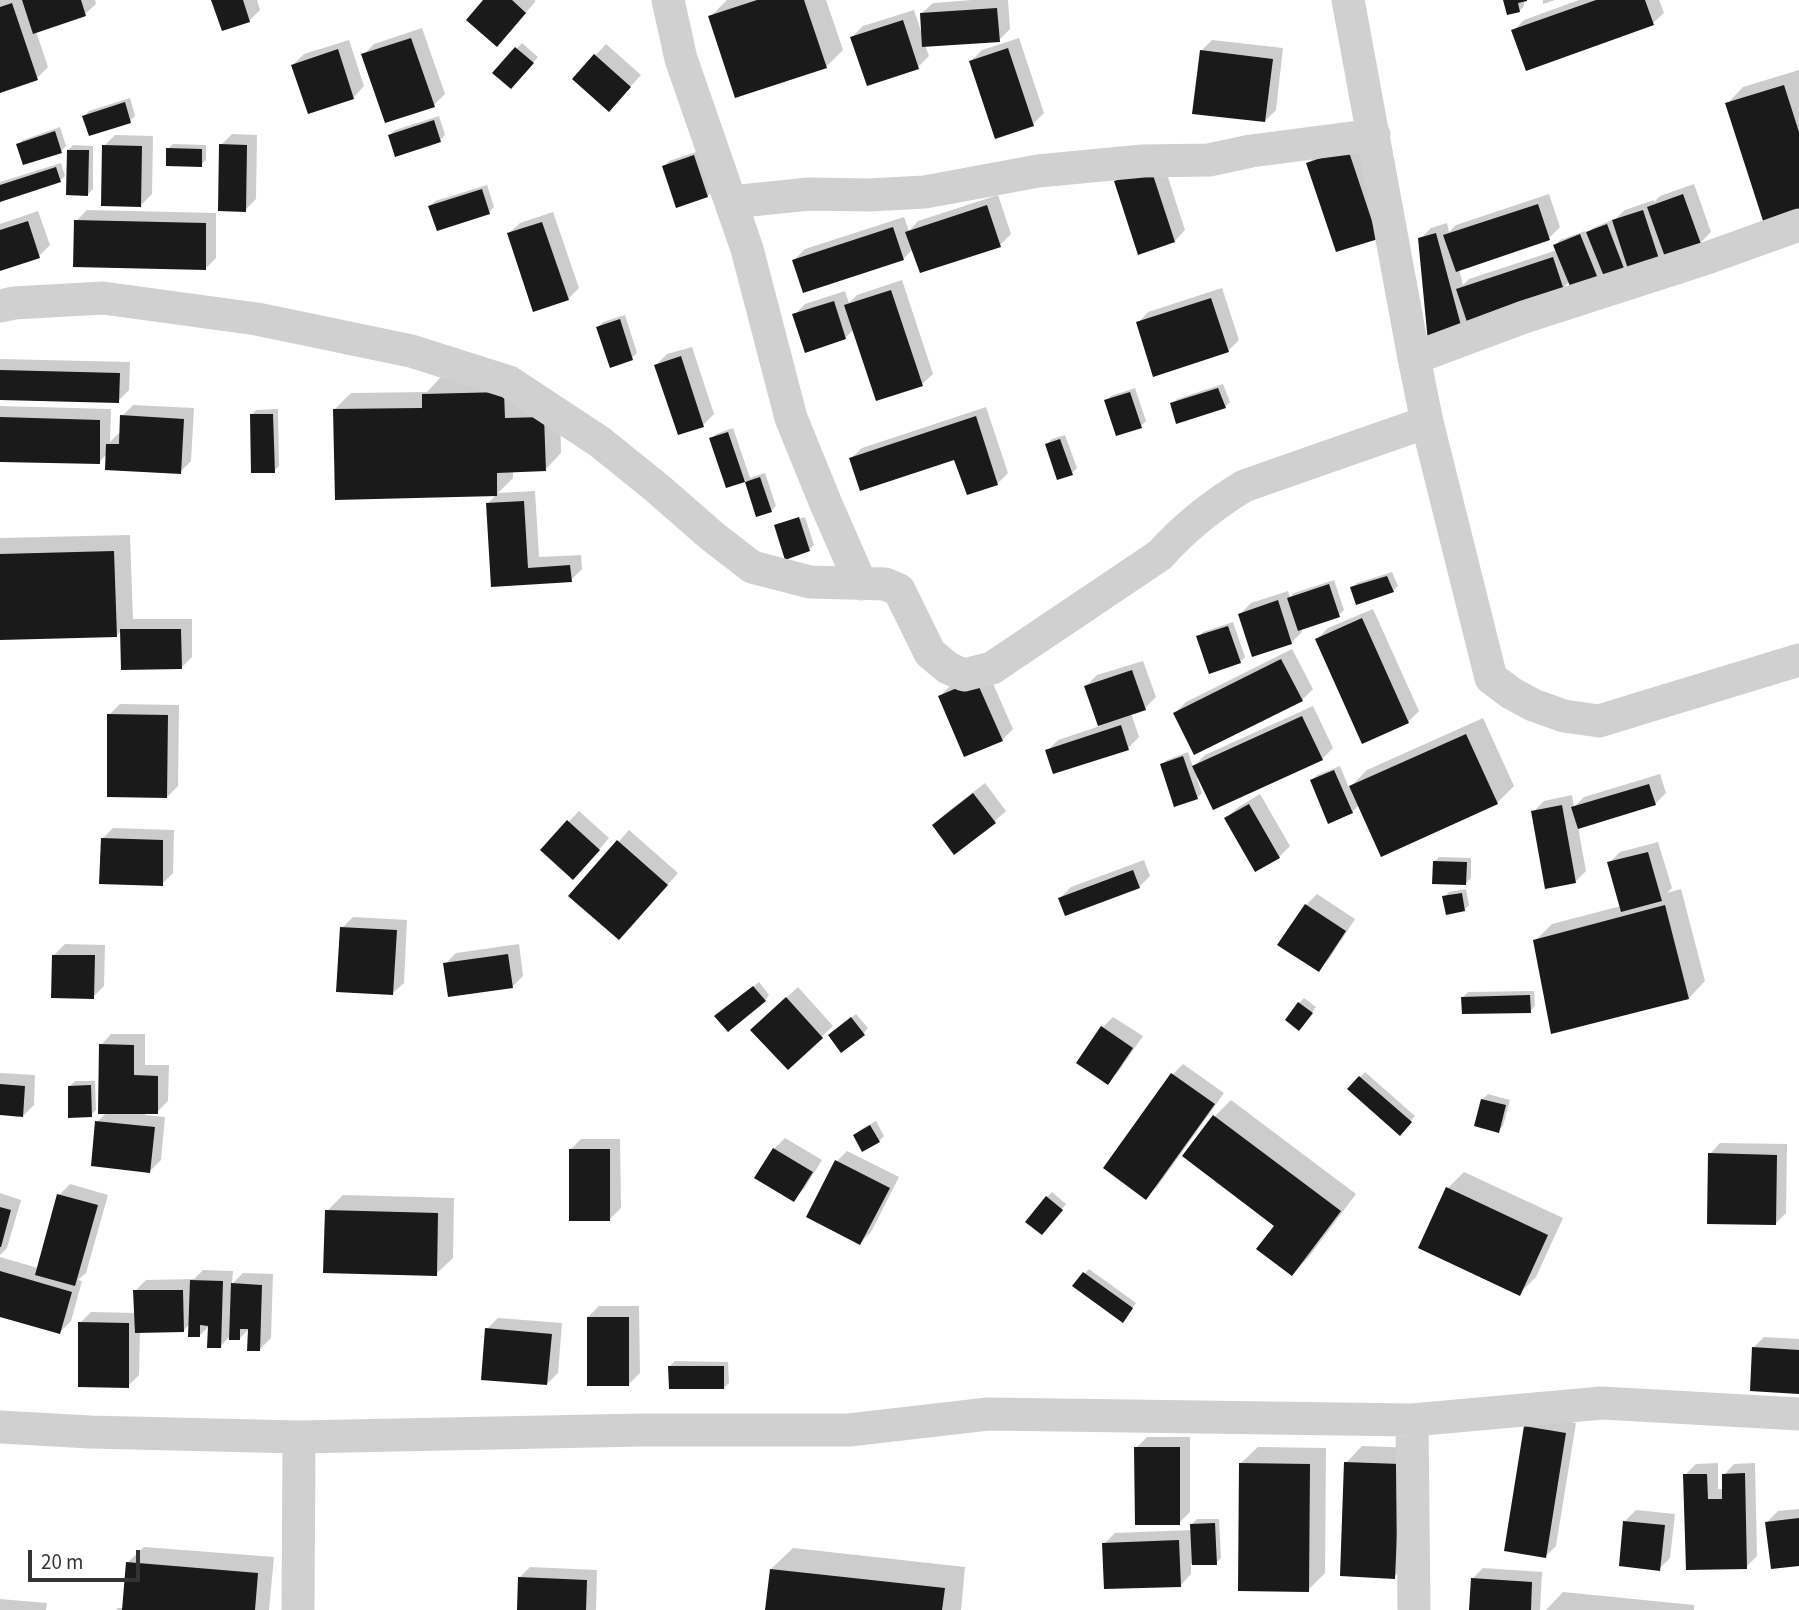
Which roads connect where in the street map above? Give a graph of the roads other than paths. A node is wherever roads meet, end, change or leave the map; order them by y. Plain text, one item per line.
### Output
1 (668, 0) edge
2 (1348, 0) edge
3 (1374, 135) junction
4 (731, 202) junction
5 (1799, 225) edge
6 (0, 306) edge
7 (1413, 358) junction
8 (1427, 422) junction
9 (861, 583) junction
10 (1799, 660) edge
11 (1796, 1417) edge
12 (1412, 1420) junction
13 (0, 1427) edge
14 (299, 1437) junction
15 (298, 1610) edge
16 (1414, 1610) edge

1 - 4 street
2 - 3 street
3 - 4 street
3 - 7 street
4 - 9 street
5 - 7 street
6 - 9 street
7 - 8 street
8 - 9 street
8 - 10 street
11 - 12 street
12 - 14 street
12 - 16 street
13 - 14 street
14 - 15 street

